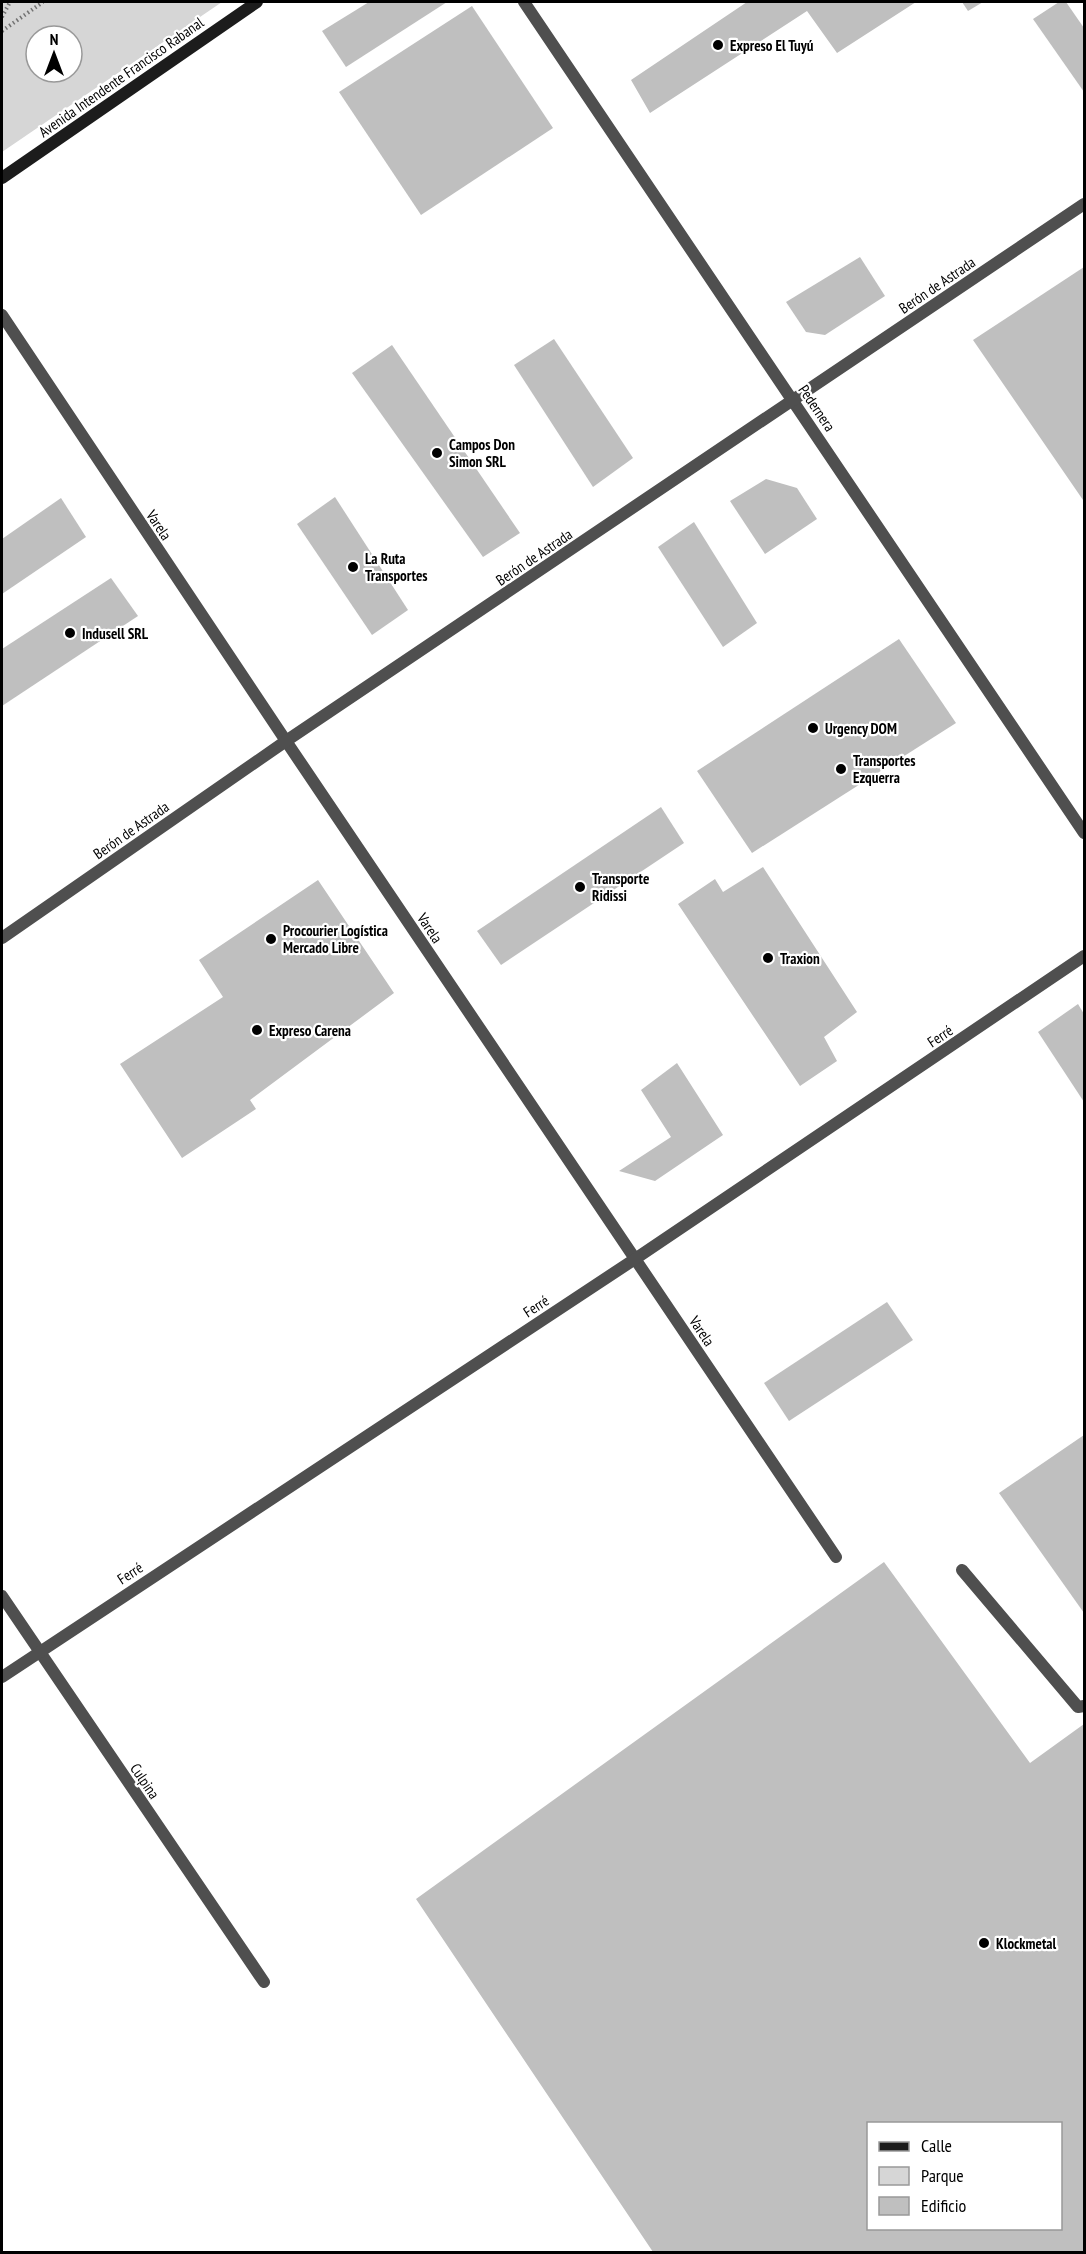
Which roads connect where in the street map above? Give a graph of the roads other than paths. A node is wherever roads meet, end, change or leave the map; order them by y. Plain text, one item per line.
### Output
1 (257, 2) edge
2 (524, 2) edge
3 (2, 178) edge
4 (1084, 204) edge
5 (2, 315) edge
6 (794, 400) junction
7 (286, 741) junction
8 (1084, 833) edge
9 (2, 938) edge
10 (1084, 956) edge
11 (635, 1259) junction
12 (836, 1557) dead end
13 (962, 1570) dead end
14 (2, 1596) edge
15 (39, 1652) junction
16 (2, 1677) edge
17 (1084, 1706) edge
18 (264, 1982) dead end

1 - 3 main road, Avenida Intendente Francisco Rabanal
2 - 6 street, Pedernera
4 - 6 street, Berón de Astrada
5 - 7 street, Varela
6 - 7 street, Berón de Astrada
6 - 8 street, Pedernera
7 - 9 street, Berón de Astrada
7 - 11 street, Varela
10 - 11 street, Ferré
11 - 12 street, Varela
11 - 15 street, Ferré
13 - 17 street
14 - 15 street, Culpina
15 - 16 street, Ferré
15 - 18 street, Culpina

